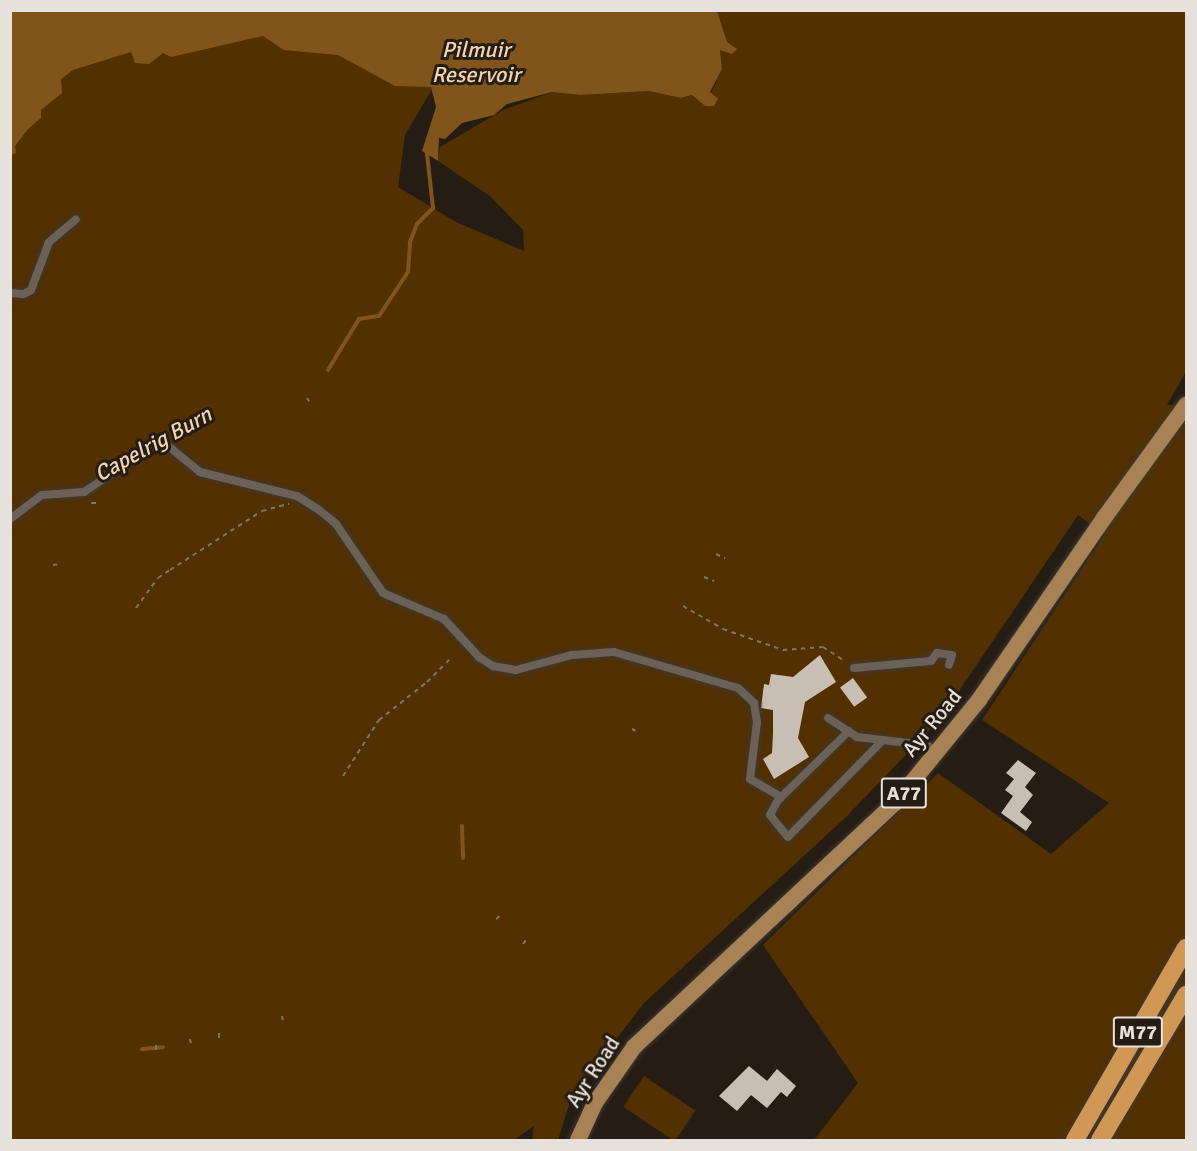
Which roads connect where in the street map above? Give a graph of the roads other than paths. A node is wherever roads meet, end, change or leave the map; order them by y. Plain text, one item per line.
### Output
1 (76, 219) dead end
2 (10, 293) edge
3 (1186, 405) edge
4 (10, 519) edge
5 (949, 665) dead end
6 (851, 666) road end
7 (828, 718) dead end
8 (849, 732) junction
9 (881, 742) junction
10 (937, 752) junction
11 (781, 796) junction
12 (1186, 948) edge
13 (1186, 995) edge
14 (578, 1140) edge
15 (1075, 1140) edge
16 (1100, 1140) edge

1 - 2 lane
3 - 10 main road, Ayr Road / A77
4 - 11 lane
5 - 6 lane
7 - 8 lane
8 - 9 lane
8 - 11 lane
9 - 10 lane
9 - 11 lane
10 - 14 main road, Ayr Road / A77
12 - 15 highway, M77
13 - 16 highway, M77

